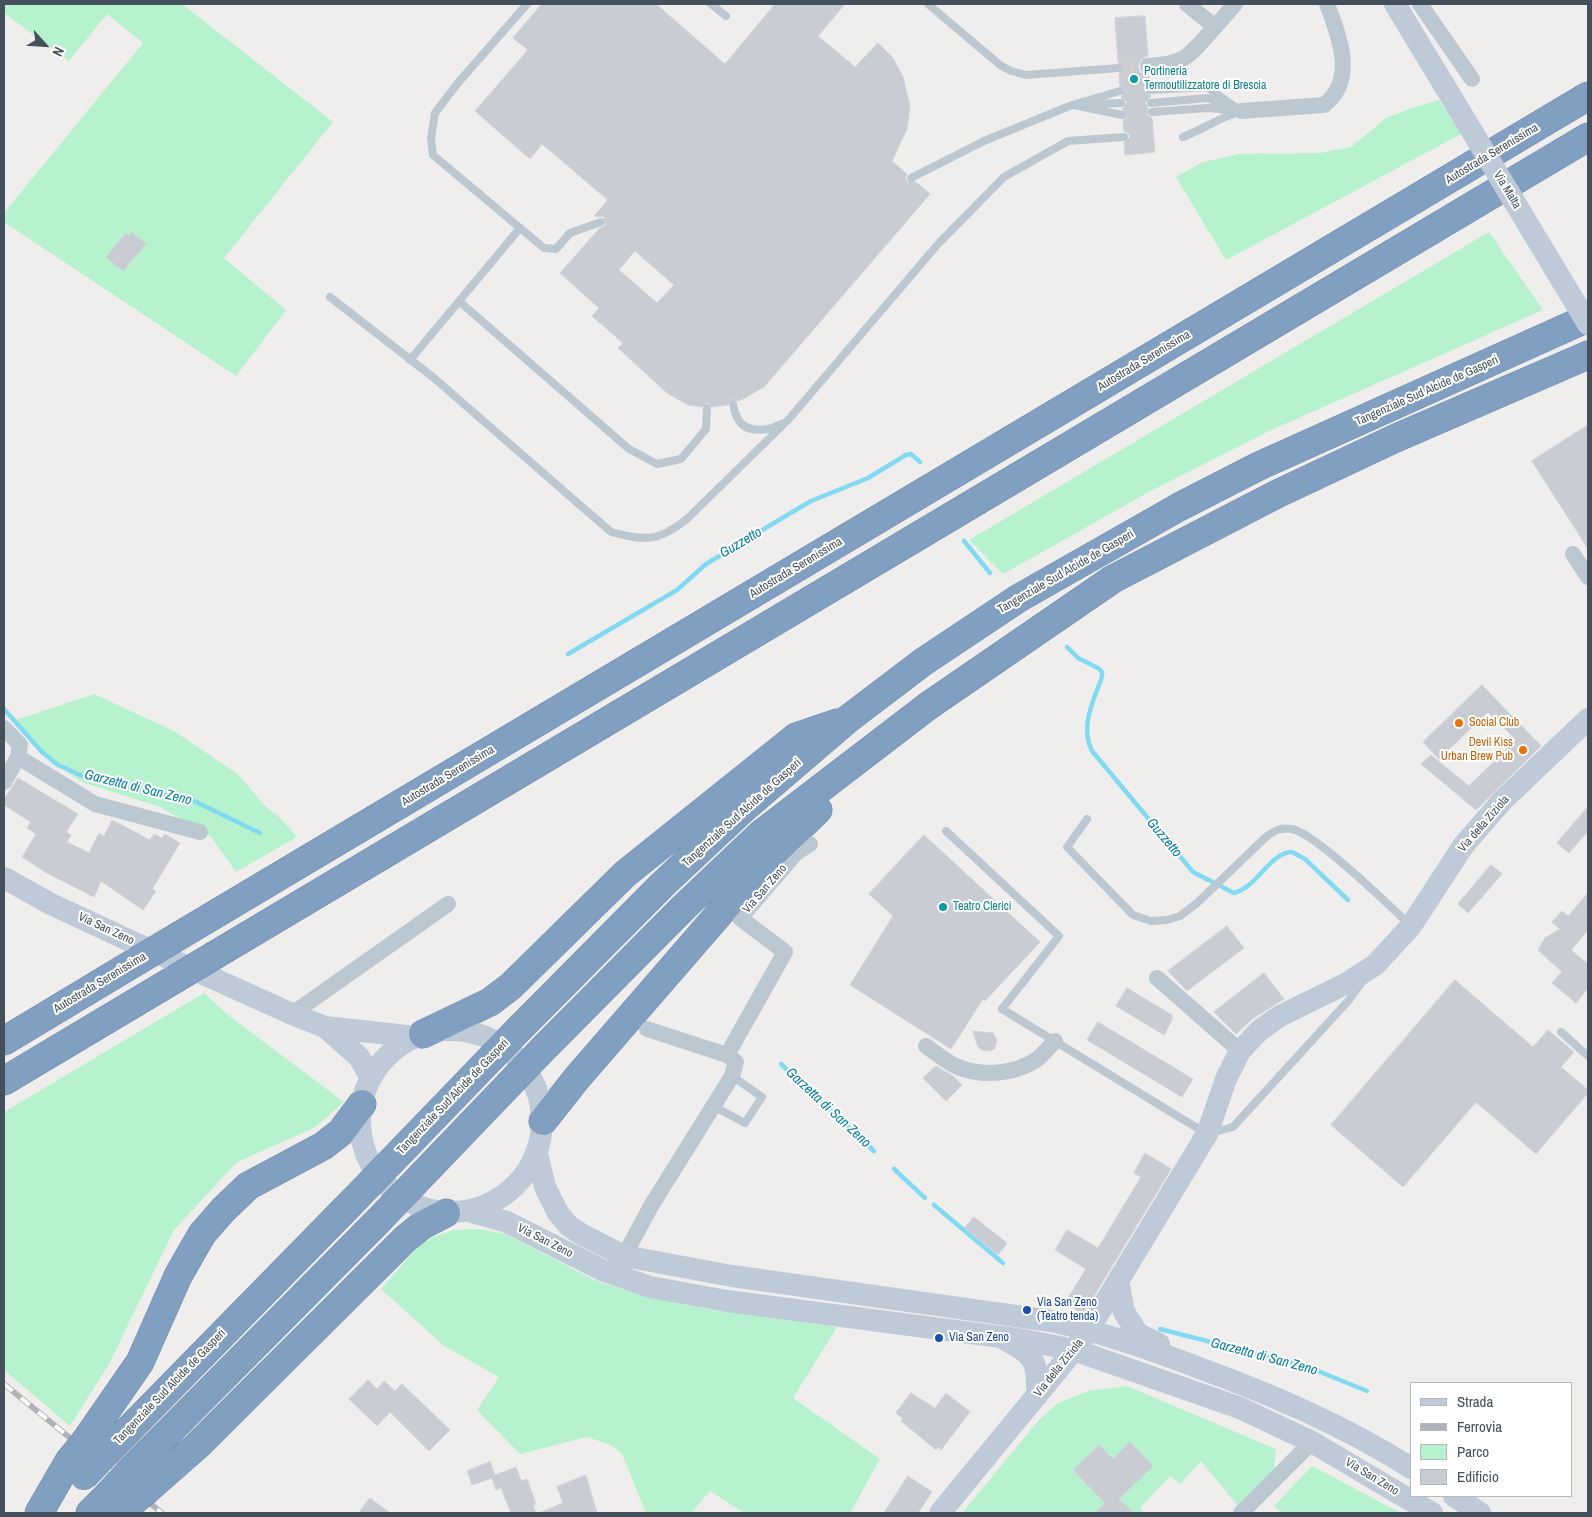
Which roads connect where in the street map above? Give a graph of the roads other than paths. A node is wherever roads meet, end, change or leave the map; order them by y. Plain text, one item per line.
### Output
1 (527, 4) edge
2 (711, 4) edge
3 (928, 4) edge
4 (1187, 4) edge
5 (1235, 4) edge
6 (1327, 4) edge
7 (1395, 4) edge
8 (1420, 4) edge
9 (726, 16) dead end
10 (1214, 27) junction
11 (1148, 66) tunnel mouth
12 (1119, 68) tunnel mouth
13 (1472, 79) dead end
14 (1150, 90) dead end
15 (1120, 91) dead end
16 (1588, 96) edge
17 (1121, 103) dead end
18 (1151, 103) dead end
19 (1072, 105) junction
20 (1241, 111) junction
21 (1152, 112) dead end
22 (1122, 114) dead end
23 (1588, 136) edge
24 (1124, 137) dead end
25 (1183, 137) dead end
26 (911, 178) dead end
27 (601, 222) dead end
28 (520, 228) junction
29 (330, 297) dead end
30 (460, 302) junction
31 (1588, 318) edge
32 (1588, 324) edge
33 (1588, 355) edge
34 (410, 360) junction
35 (733, 404) dead end
36 (707, 408) dead end
37 (789, 420) junction
38 (1573, 554) dead end
39 (1588, 577) edge
40 (848, 719) junction
41 (1588, 719) edge
42 (4, 728) edge
43 (886, 738) junction
44 (18, 757) junction
45 (4, 782) edge
46 (1087, 819) dead end
47 (946, 831) dead end
48 (200, 832) dead end
49 (810, 844) dead end
50 (4, 878) edge
51 (448, 904) dead end
52 (1411, 926) junction
53 (1375, 964) junction
54 (1157, 978) dead end
55 (292, 1014) junction
56 (325, 1027) junction
57 (647, 1029) dead end
58 (1562, 1032) dead end
59 (420, 1035) junction
60 (4, 1041) edge
61 (1055, 1041) junction
62 (926, 1046) dead end
63 (1240, 1051) junction
64 (727, 1056) junction
65 (1588, 1056) edge
66 (732, 1076) junction
67 (371, 1078) junction
68 (4, 1081) edge
69 (362, 1104) junction
70 (713, 1106) junction
71 (543, 1121) junction
72 (1207, 1134) junction
73 (537, 1154) junction
74 (459, 1212) junction
75 (624, 1256) junction
76 (1118, 1282) junction
77 (1089, 1329) junction
78 (997, 1336) junction
79 (1074, 1350) junction
80 (1216, 1374) junction
81 (1036, 1396) junction
82 (1326, 1420) junction
83 (1312, 1442) junction
84 (95, 1448) junction
85 (1410, 1467) edge
86 (76, 1468) junction
87 (138, 1480) junction
88 (1456, 1497) edge
89 (110, 1508) edge
90 (39, 1513) edge
91 (47, 1513) edge
92 (940, 1513) edge
93 (1241, 1513) edge
94 (1432, 1513) edge
95 (1480, 1513) edge

1 - 28 lane
2 - 9 lane
3 - 12 lane
4 - 10 street
5 - 10 street
6 - 20 street
7 - 32 street, Via Malta, bridge
8 - 13 street
10 - 11 street
14 - 20 lane
15 - 19 lane
16 - 60 highway, Autostrada Serenissima, bridge
17 - 19 lane
18 - 20 lane
19 - 22 lane
19 - 26 lane
20 - 21 lane
20 - 25 lane
23 - 68 highway, bridge
24 - 37 lane
27 - 28 lane
28 - 30 lane
29 - 34 lane
30 - 34 lane
30 - 36 lane
31 - 40 highway, Tangenziale Sud Alcide de Gasperi
33 - 43 highway
34 - 37 lane
35 - 37 lane
38 - 39 street
40 - 59 highway
40 - 84 highway, Tangenziale Sud Alcide de Gasperi, bridge
41 - 52 street, Via della Ziziola
42 - 44 street
43 - 71 highway
43 - 87 highway, bridge
44 - 45 street
44 - 48 street
46 - 52 lane
47 - 61 lane
49 - 64 street, Via San Zeno
50 - 55 street, Via San Zeno
51 - 55 street
52 - 53 street, Via della Ziziola
53 - 63 street, Via della Ziziola
53 - 72 lane, Via della Ziziola
54 - 63 street
55 - 56 street, Via San Zeno
56 - 59 street, Via San Zeno
56 - 67 street, Via San Zeno
57 - 64 street
58 - 65 lane
59 - 67 street, Via San Zeno
59 - 71 street, Via San Zeno
61 - 62 street
61 - 72 lane
63 - 72 street, Via della Ziziola
64 - 66 street
66 - 70 street
66 - 70 lane
67 - 69 street, Via San Zeno
69 - 74 street, Via San Zeno
69 - 84 highway
70 - 75 street
71 - 73 street, Via San Zeno
72 - 76 street, Via della Ziziola
73 - 74 street, Via San Zeno
73 - 75 street, Via San Zeno
74 - 78 street, Via San Zeno
74 - 87 highway
75 - 77 street, Via San Zeno
76 - 77 street, Via della Ziziola
76 - 80 street
77 - 79 street, Via della Ziziola
77 - 80 street, Via San Zeno
78 - 79 street, Via San Zeno
78 - 81 street
79 - 81 street, Via della Ziziola
79 - 83 street, Via San Zeno
80 - 82 street, Via San Zeno
81 - 92 street, Via della Ziziola
82 - 83 street
82 - 85 street, Via San Zeno
83 - 93 street
83 - 94 street, Via San Zeno
84 - 86 highway, Tangenziale Sud Alcide de Gasperi, bridge
86 - 90 highway
86 - 91 highway, Tangenziale Sud Alcide de Gasperi
87 - 89 highway, bridge
88 - 95 street

